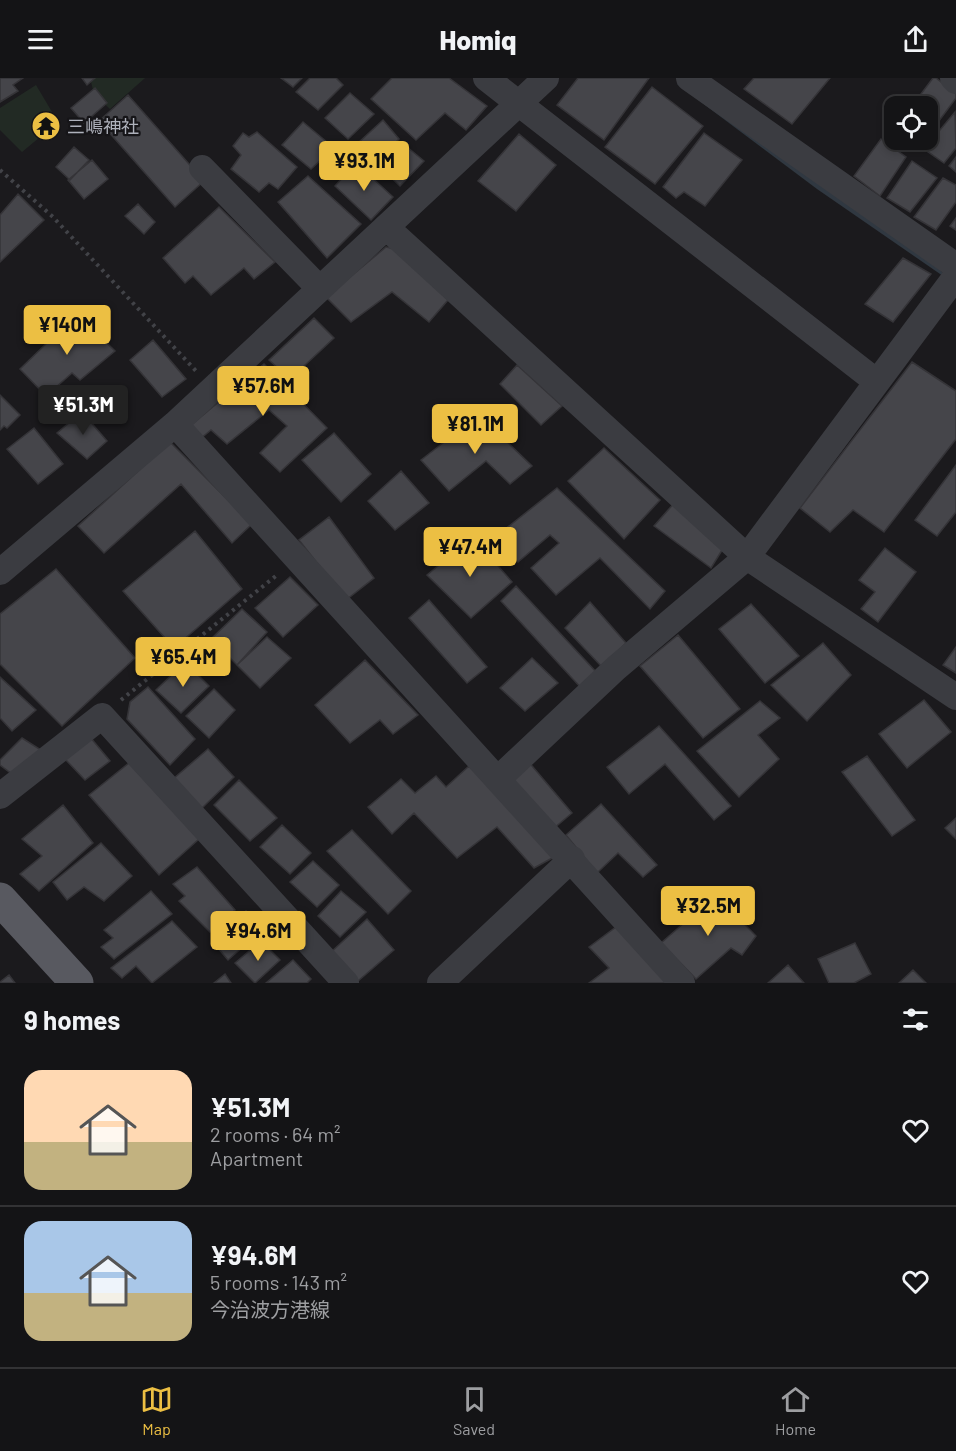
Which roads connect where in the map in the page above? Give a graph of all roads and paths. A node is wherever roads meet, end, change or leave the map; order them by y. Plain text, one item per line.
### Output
1 (486, 78) edge
2 (546, 78) edge
3 (689, 78) edge
4 (519, 103) junction
5 (202, 168) dead end
6 (0, 170) edge
7 (386, 227) junction
8 (956, 266) edge
9 (956, 276) edge
10 (320, 289) junction
11 (877, 382) junction
12 (213, 389) junction
13 (175, 424) junction
14 (747, 557) junction
15 (298, 559) junction
16 (0, 572) edge
17 (956, 697) edge
18 (102, 716) junction
19 (498, 779) junction
20 (0, 796) edge
21 (572, 860) junction
22 (3, 908) edge
23 (77, 983) edge
24 (346, 983) edge
25 (440, 983) edge
26 (682, 983) edge

1 - 4 street
2 - 4 street
3 - 8 street
4 - 7 street
4 - 11 street
5 - 10 street
6 - 12 path
7 - 10 street
7 - 14 street
9 - 11 street
10 - 12 street
11 - 14 street
12 - 13 street
13 - 15 street
13 - 16 street
14 - 17 street
14 - 19 street
15 - 18 path
15 - 19 street
18 - 20 street
18 - 24 street
19 - 21 street
21 - 25 street
21 - 26 street
22 - 23 main road

